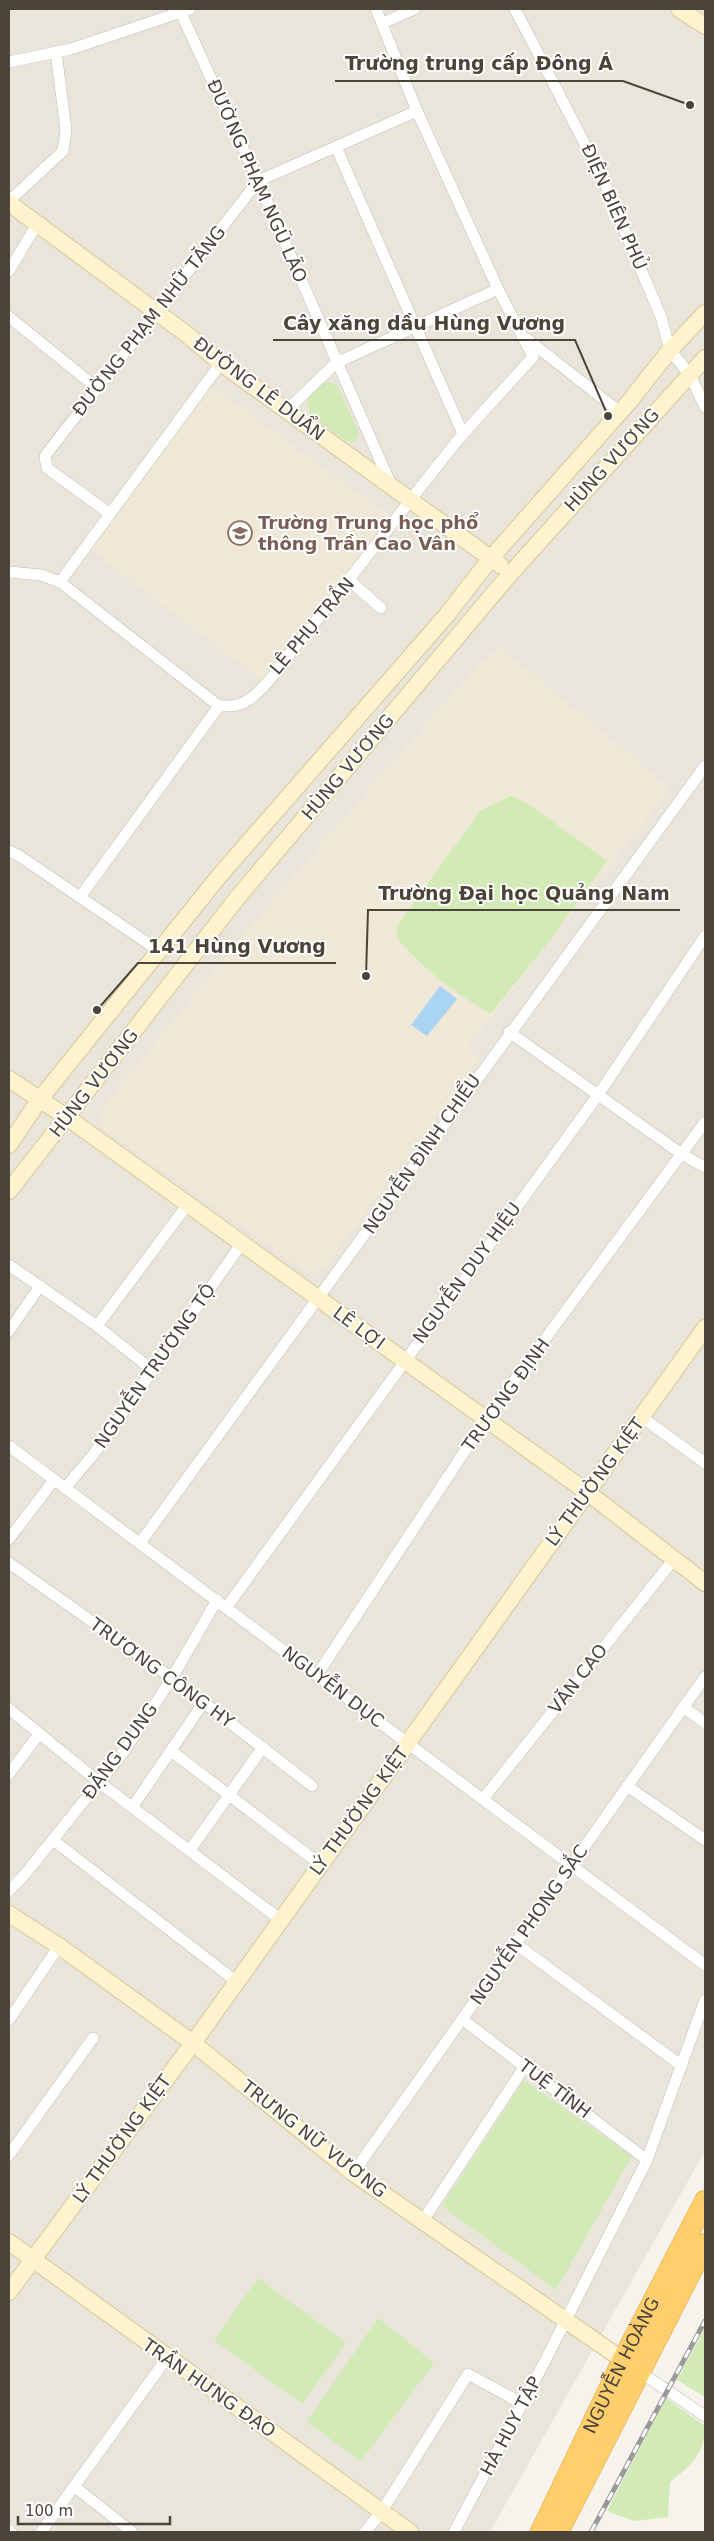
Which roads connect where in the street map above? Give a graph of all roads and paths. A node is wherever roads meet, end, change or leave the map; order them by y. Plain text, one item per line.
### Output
1 (376, 9) edge
2 (414, 9) edge
3 (515, 9) edge
4 (679, 9) edge
5 (186, 11) edge
6 (383, 23) junction
7 (705, 26) edge
8 (56, 52) junction
9 (9, 62) edge
10 (417, 111) junction
11 (336, 147) junction
12 (258, 181) junction
13 (9, 202) edge
14 (37, 224) junction
15 (9, 271) edge
16 (498, 289) junction
17 (156, 311) junction
18 (705, 313) edge
19 (9, 317) edge
20 (415, 326) junction
21 (525, 338) junction
22 (670, 350) junction
23 (705, 358) edge
24 (221, 363) junction
25 (336, 363) junction
26 (690, 375) junction
27 (97, 388) junction
28 (705, 408) edge
29 (286, 411) junction
30 (620, 412) junction
31 (463, 434) junction
32 (392, 487) junction
33 (409, 500) junction
34 (110, 514) junction
35 (492, 558) junction
36 (9, 572) edge
37 (511, 573) junction
38 (350, 581) junction
39 (60, 582) junction
40 (381, 608) dead end
41 (219, 706) junction
42 (705, 766) edge
43 (9, 851) edge
44 (80, 897) junction
45 (705, 936) edge
46 (159, 951) junction
47 (509, 1032) junction
48 (9, 1079) edge
49 (598, 1095) junction
50 (40, 1099) junction
51 (68, 1118) junction
52 (705, 1122) edge
53 (9, 1145) edge
54 (682, 1155) junction
55 (705, 1167) edge
56 (9, 1191) edge
57 (188, 1204) junction
58 (242, 1243) junction
59 (9, 1265) edge
60 (40, 1286) junction
61 (319, 1299) junction
62 (96, 1326) junction
63 (705, 1328) edge
64 (9, 1331) edge
65 (404, 1360) junction
66 (151, 1370) junction
67 (642, 1418) junction
68 (486, 1419) junction
69 (9, 1446) edge
70 (705, 1463) edge
71 (54, 1480) junction
72 (65, 1488) junction
73 (587, 1492) junction
74 (9, 1540) edge
75 (140, 1543) junction
76 (674, 1559) junction
77 (9, 1563) edge
78 (705, 1583) edge
79 (221, 1604) junction
80 (317, 1675) junction
81 (705, 1677) edge
82 (172, 1678) junction
83 (204, 1702) junction
84 (683, 1707) junction
85 (9, 1709) edge
86 (705, 1723) edge
87 (39, 1734) junction
88 (408, 1743) junction
89 (263, 1748) junction
90 (170, 1751) junction
91 (9, 1774) edge
92 (99, 1782) junction
93 (312, 1786) dead end
94 (627, 1786) junction
95 (228, 1797) junction
96 (483, 1799) junction
97 (133, 1806) junction
98 (53, 1840) junction
99 (705, 1840) edge
100 (190, 1850) junction
101 (321, 1865) junction
102 (571, 1865) junction
103 (9, 1890) edge
104 (9, 1914) edge
105 (281, 1920) junction
106 (516, 1944) junction
107 (59, 1946) junction
108 (705, 1965) edge
109 (237, 1982) junction
110 (705, 2000) edge
111 (462, 2019) junction
112 (9, 2020) edge
113 (93, 2038) dead end
114 (192, 2043) junction
115 (525, 2066) junction
116 (682, 2066) junction
117 (9, 2155) edge
118 (647, 2160) junction
119 (353, 2173) junction
120 (705, 2201) edge
121 (422, 2222) junction
122 (9, 2242) edge
123 (705, 2244) edge
124 (33, 2261) junction
125 (9, 2292) edge
126 (566, 2319) junction
127 (167, 2358) junction
128 (622, 2360) junction
129 (640, 2372) junction
130 (522, 2403) junction
131 (705, 2416) edge
132 (75, 2487) junction
133 (382, 2511) junction
134 (41, 2532) edge
135 (132, 2532) edge
136 (365, 2532) edge
137 (410, 2532) edge
138 (454, 2532) edge
139 (541, 2532) edge
140 (558, 2532) edge

1 - 6 street
2 - 6 street
3 - 22 street, ĐIỆN BIÊN PHỦ
4 - 7 street
5 - 8 street
5 - 12 street, ĐƯỜNG PHẠM NGŨ LÃO
6 - 10 street
8 - 9 street
8 - 13 street
10 - 11 street
10 - 16 street
11 - 12 street
11 - 20 street
12 - 17 street, ĐƯỜNG PHẠM NHỮ TĂNG
12 - 25 street, ĐƯỜNG PHẠM NGŨ LÃO
13 - 14 street, ĐƯỜNG LÊ DUẨN
14 - 15 street
14 - 17 street, ĐƯỜNG LÊ DUẨN
16 - 20 street
16 - 21 street
17 - 24 street, ĐƯỜNG LÊ DUẨN
17 - 27 street, ĐƯỜNG PHẠM NHỮ TĂNG
18 - 22 street, HÙNG VƯƠNG
19 - 27 street
20 - 25 street
20 - 31 street
21 - 30 street
21 - 31 street, LÊ PHỤ TRẦN
22 - 26 street, ĐIỆN BIÊN PHỦ
22 - 30 street, HÙNG VƯƠNG
23 - 26 street, HÙNG VƯƠNG
24 - 29 street, ĐƯỜNG LÊ DUẨN
24 - 34 street
25 - 29 street
25 - 32 street, ĐƯỜNG PHẠM NGŨ LÃO
26 - 28 street, ĐIỆN BIÊN PHỦ
26 - 37 street, HÙNG VƯƠNG
27 - 34 street, ĐƯỜNG PHẠM NHỮ TĂNG
29 - 32 street, ĐƯỜNG LÊ DUẨN
30 - 35 street, HÙNG VƯƠNG
31 - 33 street, LÊ PHỤ TRẦN
32 - 33 street, ĐƯỜNG LÊ DUẨN
33 - 35 street, ĐƯỜNG LÊ DUẨN
33 - 38 street, LÊ PHỤ TRẦN
34 - 39 street
35 - 37 street, ĐƯỜNG LÊ DUẨN
35 - 46 street, HÙNG VƯƠNG
36 - 39 street
37 - 51 street, HÙNG VƯƠNG
38 - 40 street
38 - 41 street, LÊ PHỤ TRẦN
39 - 41 street
41 - 44 street
42 - 47 street, NGUYỄN ĐÌNH CHIỂU
43 - 44 street
44 - 46 street
45 - 49 street, NGUYỄN DUY HIỆU
46 - 50 street, HÙNG VƯƠNG
47 - 49 street
47 - 61 street, NGUYỄN ĐÌNH CHIỂU
48 - 50 street, LÊ LỢI
49 - 54 street
49 - 65 street, NGUYỄN DUY HIỆU
50 - 51 street, LÊ LỢI
50 - 53 street, HÙNG VƯƠNG
51 - 56 street, HÙNG VƯƠNG
51 - 57 street, LÊ LỢI
52 - 54 street, TRƯƠNG ĐỊNH
54 - 55 street
54 - 68 street, TRƯƠNG ĐỊNH
57 - 58 street, LÊ LỢI
57 - 62 street
58 - 61 street, LÊ LỢI
58 - 66 street, NGUYỄN TRƯỜNG TỘ
59 - 60 street
60 - 62 street
60 - 64 street
61 - 65 street, LÊ LỢI
61 - 75 street, NGUYỄN ĐÌNH CHIỂU
62 - 66 street
63 - 67 street, LÝ THƯỜNG KIỆT
65 - 68 street, LÊ LỢI
65 - 79 street, NGUYỄN DUY HIỆU
66 - 72 street, NGUYỄN TRƯỜNG TỘ
67 - 70 street
67 - 73 street, LÝ THƯỜNG KIỆT
68 - 73 street, LÊ LỢI
68 - 80 street, TRƯƠNG ĐỊNH
69 - 71 street, NGUYỄN DỤC
71 - 72 street, NGUYỄN DỤC
71 - 74 street
72 - 75 street, NGUYỄN DỤC
73 - 76 street, LÊ LỢI
73 - 88 street, LÝ THƯỜNG KIỆT
75 - 79 street, NGUYỄN DỤC
76 - 78 street, LÊ LỢI
76 - 96 street, VĂN CAO
77 - 82 street, TRƯƠNG CÔNG HY
79 - 80 street, NGUYỄN DỤC
79 - 82 street, ĐẶNG DUNG
80 - 88 street, NGUYỄN DỤC
81 - 84 street, NGUYỄN PHONG SẮC
82 - 83 street, TRƯƠNG CÔNG HY
82 - 92 street, ĐẶNG DUNG
83 - 89 street, TRƯƠNG CÔNG HY
83 - 90 street
84 - 86 street
84 - 94 street, NGUYỄN PHONG SẮC
85 - 87 street
87 - 91 street
87 - 92 street
88 - 96 street, NGUYỄN DỤC
88 - 101 street, LÝ THƯỜNG KIỆT
89 - 93 street, TRƯƠNG CÔNG HY
89 - 95 street
90 - 95 street
90 - 97 street
92 - 97 street
92 - 98 street, ĐẶNG DUNG
94 - 99 street
94 - 102 street, NGUYỄN PHONG SẮC
95 - 100 street
95 - 101 street
96 - 102 street, NGUYỄN DỤC
97 - 100 street
98 - 103 street, ĐẶNG DUNG
98 - 109 street
100 - 105 street
101 - 105 street, LÝ THƯỜNG KIỆT
102 - 106 street, NGUYỄN PHONG SẮC
102 - 108 street, NGUYỄN DỤC
104 - 107 street, TRƯNG NỮ VƯƠNG
105 - 109 street, LÝ THƯỜNG KIỆT
106 - 111 street, NGUYỄN PHONG SẮC
106 - 116 street
107 - 112 street
107 - 114 street, TRƯNG NỮ VƯƠNG
109 - 114 street, LÝ THƯỜNG KIỆT
110 - 116 street, HÀ HUY TẬP
111 - 115 street, TUỆ TĨNH
111 - 119 street, NGUYỄN PHONG SẮC
113 - 117 street
114 - 119 street, TRƯNG NỮ VƯƠNG
114 - 124 street, LÝ THƯỜNG KIỆT
115 - 118 street, TUỆ TĨNH
115 - 121 street
116 - 118 street, HÀ HUY TẬP
118 - 126 street, HÀ HUY TẬP
119 - 121 street, TRƯNG NỮ VƯƠNG
120 - 128 highway, NGUYỄN HOÀNG
121 - 126 street, TRƯNG NỮ VƯƠNG
122 - 124 street, TRẦN HƯNG ĐẠO
123 - 129 highway, NGUYỄN HOÀNG
124 - 125 street, LÝ THƯỜNG KIỆT
124 - 127 street, TRẦN HƯNG ĐẠO
126 - 128 street, TRƯNG NỮ VƯƠNG
126 - 130 street, HÀ HUY TẬP
127 - 132 street
127 - 133 street, TRẦN HƯNG ĐẠO
128 - 129 highway
128 - 139 highway, NGUYỄN HOÀNG
129 - 131 street
129 - 140 highway, NGUYỄN HOÀNG
130 - 133 street
130 - 138 street, HÀ HUY TẬP
132 - 134 street
132 - 135 street
133 - 136 street
133 - 137 street, TRẦN HƯNG ĐẠO

